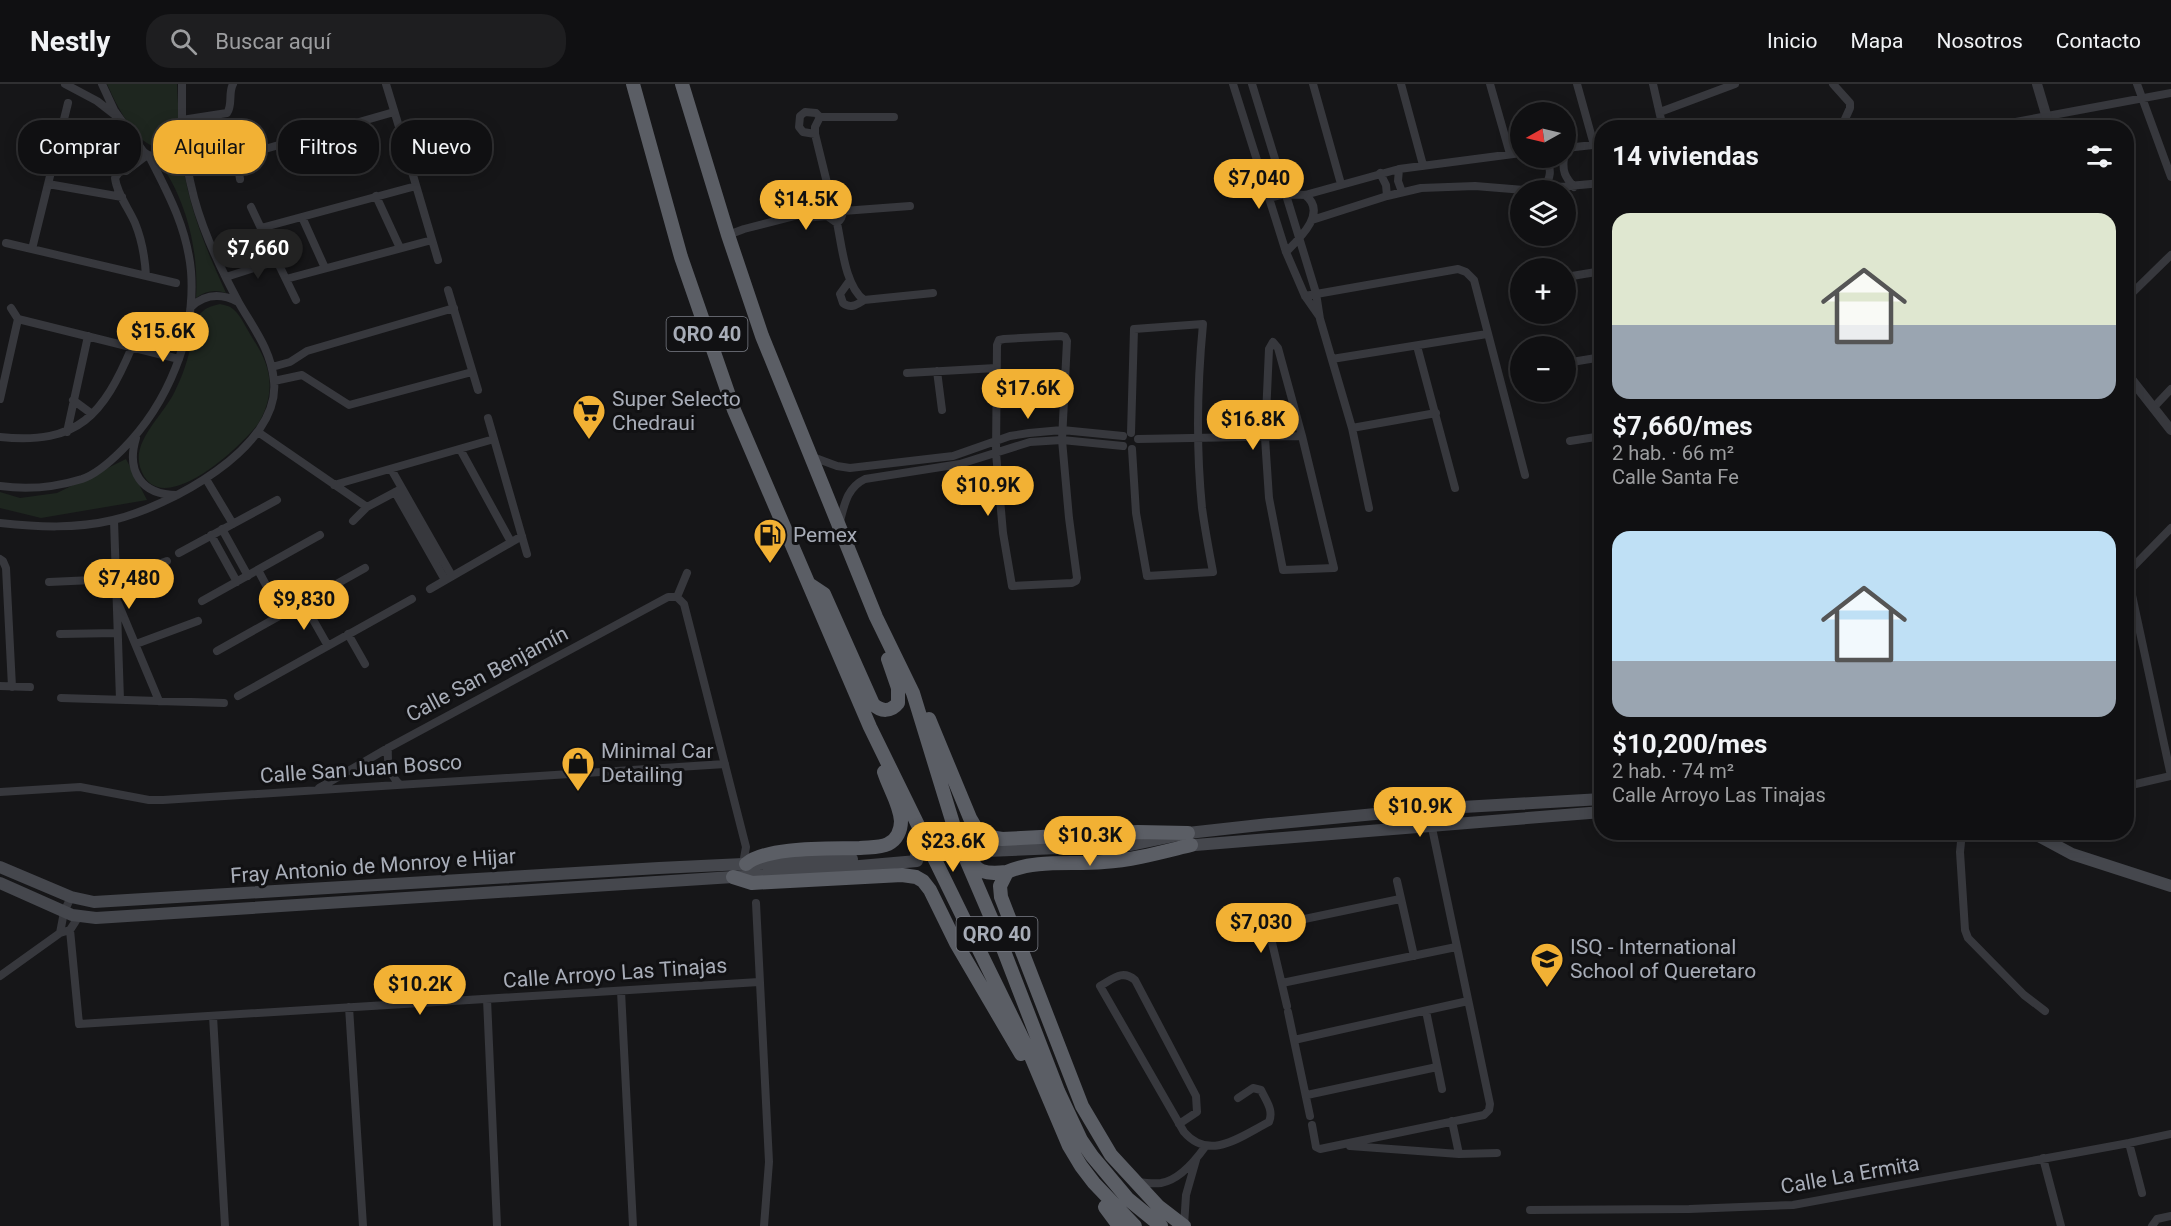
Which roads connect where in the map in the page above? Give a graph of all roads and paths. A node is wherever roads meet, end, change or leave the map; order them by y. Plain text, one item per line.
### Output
1 (65, 84) edge
2 (102, 84) edge
3 (182, 84) edge
4 (233, 84) edge
5 (386, 84) edge
6 (633, 84) edge
7 (638, 84) edge
8 (674, 84) edge
9 (682, 84) edge
10 (1233, 84) edge
11 (1251, 84) edge
12 (1313, 84) edge
13 (1401, 84) edge
14 (1490, 84) edge
15 (1577, 84) edge
16 (1653, 84) edge
17 (1735, 84) edge
18 (1833, 84) edge
19 (2037, 84) edge
20 (2137, 84) edge
21 (2171, 93) edge
22 (2140, 97) junction
23 (68, 103) dead end
24 (394, 112) junction
25 (1660, 112) junction
26 (2047, 116) junction
27 (820, 117) junction
28 (894, 117) dead end
29 (120, 118) junction
30 (182, 120) joint
31 (397, 120) edge
32 (1662, 120) edge
33 (1845, 120) edge
34 (2026, 120) edge
35 (2048, 120) edge
36 (1594, 133) edge
37 (815, 134) junction
38 (699, 138) junction
39 (1594, 144) edge
40 (1576, 146) edge
41 (266, 150) edge
42 (652, 151) junction
43 (153, 153) edge
44 (146, 154) junction
45 (1510, 154) joint
46 (1423, 165) junction
47 (1399, 169) junction
48 (1380, 173) junction
49 (191, 174) edge
50 (239, 174) edge
51 (413, 174) edge
52 (2171, 177) edge
53 (240, 179) dead end
54 (48, 184) junction
55 (1341, 184) junction
56 (1594, 184) edge
57 (416, 186) junction
58 (1576, 187) edge
59 (1510, 189) edge
60 (1402, 192) junction
61 (1285, 195) junction
62 (1305, 195) junction
63 (376, 196) junction
64 (1386, 196) junction
65 (122, 197) junction
66 (1269, 198) junction
67 (831, 199) junction
68 (910, 206) dead end
69 (251, 207) dead end
70 (843, 211) junction
71 (823, 213) junction
72 (302, 217) junction
73 (1312, 220) junction
74 (837, 223) junction
75 (261, 228) junction
76 (728, 235) junction
77 (1299, 239) junction
78 (432, 240) junction
79 (6, 243) dead end
80 (400, 248) junction
81 (32, 249) junction
82 (1286, 252) junction
83 (2171, 255) edge
84 (438, 260) dead end
85 (219, 263) junction
86 (325, 268) junction
87 (1594, 272) edge
88 (1576, 275) edge
89 (146, 276) junction
90 (226, 277) junction
91 (286, 279) junction
92 (850, 280) junction
93 (176, 283) dead end
94 (448, 290) dead end
95 (2134, 291) edge
96 (933, 293) dead end
97 (1316, 293) junction
98 (1305, 296) junction
99 (296, 300) dead end
100 (864, 300) junction
101 (238, 302) junction
102 (191, 307) junction
103 (10, 308) dead end
104 (454, 308) junction
105 (18, 319) junction
106 (1320, 319) junction
107 (1488, 334) junction
108 (88, 336) junction
109 (1418, 346) junction
110 (132, 347) junction
111 (1594, 358) edge
112 (179, 359) junction
113 (1332, 359) junction
114 (1576, 361) edge
115 (272, 367) junction
116 (996, 368) junction
117 (937, 371) junction
118 (472, 372) junction
119 (907, 373) dead end
120 (274, 381) junction
121 (2134, 383) edge
122 (2171, 389) edge
123 (477, 390) dead end
124 (0, 399) edge
125 (73, 400) junction
126 (2154, 407) junction
127 (942, 410) dead end
128 (1436, 413) junction
129 (92, 414) junction
130 (488, 418) dead end
131 (1352, 428) junction
132 (1062, 430) junction
133 (2171, 430) edge
134 (67, 432) junction
135 (258, 432) junction
136 (138, 435) junction
137 (1130, 436) junction
138 (1302, 436) junction
139 (0, 437) edge
140 (1594, 437) edge
141 (1198, 438) junction
142 (1265, 438) junction
143 (494, 439) junction
144 (1062, 440) junction
145 (995, 441) junction
146 (1570, 441) dead end
147 (1127, 447) junction
148 (460, 449) junction
149 (996, 453) junction
150 (810, 456) junction
151 (912, 466) junction
152 (850, 468) junction
153 (391, 469) junction
154 (1526, 475) dead end
155 (206, 479) junction
156 (334, 484) junction
157 (856, 484) junction
158 (0, 486) edge
159 (1455, 488) dead end
160 (398, 490) junction
161 (180, 494) junction
162 (277, 500) dead end
163 (367, 507) junction
164 (1369, 508) dead end
165 (114, 520) junction
166 (353, 521) dead end
167 (0, 523) edge
168 (233, 524) junction
169 (838, 526) junction
170 (2171, 528) edge
171 (222, 529) junction
172 (211, 535) junction
173 (320, 535) dead end
174 (522, 536) junction
175 (511, 542) junction
176 (180, 553) dead end
177 (527, 554) dead end
178 (0, 559) edge
179 (167, 561) dead end
180 (2134, 565) edge
181 (365, 568) dead end
182 (258, 570) junction
183 (687, 573) dead end
184 (248, 576) junction
185 (448, 578) junction
186 (115, 579) junction
187 (49, 582) dead end
188 (237, 582) junction
189 (808, 583) junction
190 (430, 589) dead end
191 (116, 597) junction
192 (677, 597) junction
193 (412, 599) dead end
194 (202, 601) dead end
195 (303, 602) junction
196 (2134, 604) edge
197 (282, 615) junction
198 (876, 617) junction
199 (198, 621) dead end
200 (117, 633) junction
201 (60, 634) dead end
202 (348, 634) junction
203 (136, 644) junction
204 (328, 646) junction
205 (217, 651) dead end
206 (365, 664) dead end
207 (0, 686) edge
208 (12, 687) junction
209 (30, 687) dead end
210 (913, 693) junction
211 (238, 696) dead end
212 (61, 698) dead end
213 (120, 700) junction
214 (159, 702) junction
215 (224, 703) dead end
216 (870, 727) junction
217 (2171, 742) edge
218 (388, 748) junction
219 (2166, 752) junction
220 (725, 764) junction
221 (2171, 776) edge
222 (399, 784) junction
223 (2134, 784) edge
224 (317, 789) junction
225 (0, 792) edge
226 (1594, 799) edge
227 (1428, 808) junction
228 (1594, 813) edge
229 (1431, 825) junction
230 (990, 837) junction
231 (1189, 839) junction
232 (1962, 840) edge
233 (2045, 840) edge
234 (0, 867) edge
235 (749, 867) junction
236 (1006, 872) junction
237 (733, 878) junction
238 (1397, 881) dead end
239 (0, 883) edge
240 (2171, 886) edge
241 (407, 891) junction
242 (71, 897) junction
243 (1400, 898) junction
244 (121, 901) junction
245 (756, 903) dead end
246 (64, 912) junction
247 (79, 916) junction
248 (122, 916) junction
249 (992, 920) junction
250 (70, 930) junction
251 (60, 933) junction
252 (1456, 947) junction
253 (1414, 956) junction
254 (0, 976) edge
255 (759, 982) junction
256 (1282, 983) junction
257 (621, 990) junction
258 (487, 999) junction
259 (1468, 1001) junction
260 (349, 1008) junction
261 (1044, 1008) junction
262 (1426, 1011) junction
263 (2045, 1011) dead end
264 (213, 1016) junction
265 (1294, 1040) junction
266 (1437, 1067) junction
267 (1442, 1089) dead end
268 (1306, 1095) junction
269 (1238, 1098) dead end
270 (1050, 1103) junction
271 (1452, 1121) junction
272 (1179, 1124) junction
273 (2171, 1134) edge
274 (2130, 1143) junction
275 (1340, 1146) junction
276 (1205, 1147) junction
277 (1497, 1153) dead end
278 (1459, 1154) junction
279 (2043, 1158) junction
280 (1196, 1160) junction
281 (1081, 1166) junction
282 (1134, 1182) junction
283 (2142, 1193) dead end
284 (1530, 1210) dead end
285 (2171, 1216) edge
286 (2152, 1224) edge
287 (225, 1226) edge
288 (363, 1226) edge
289 (497, 1226) edge
290 (633, 1226) edge
291 (764, 1226) edge
292 (1119, 1226) edge
293 (1135, 1226) edge
294 (1161, 1226) edge
295 (1184, 1226) edge
296 (2061, 1226) edge

1 - 29 street
2 - 29 street
3 - 30 street
4 - 30 street
5 - 24 street
6 - 42 highway, QRO 40
7 - 42 highway
8 - 38 highway
9 - 38 highway, QRO 40
10 - 66 street
11 - 61 street
12 - 55 street
13 - 46 street
14 - 45 street
15 - 36 street
16 - 25 street
17 - 25 street
18 - 33 street
19 - 26 street
20 - 22 street
21 - 22 street
22 - 26 street
22 - 52 street
23 - 54 street
24 - 31 street
24 - 41 street
25 - 32 street
26 - 34 street
26 - 35 street
27 - 28 street
27 - 37 street
27 - 37 street
29 - 44 street
37 - 67 street
38 - 76 highway, QRO 40
39 - 40 street
42 - 189 highway, QRO 40
43 - 44 street
44 - 65 street
44 - 102 street
45 - 46 street
46 - 47 street
47 - 48 street
47 - 60 street
48 - 55 street
48 - 64 street
49 - 85 street
50 - 53 street
51 - 57 street
54 - 65 street
54 - 81 street
55 - 62 street
56 - 58 street
57 - 63 street
57 - 78 street
59 - 60 street
60 - 64 street
61 - 62 street
61 - 66 street
61 - 77 street
62 - 73 street
63 - 72 street
63 - 80 street
64 - 73 street
65 - 89 street
66 - 82 street
67 - 70 street
67 - 71 street
68 - 70 street
69 - 75 street
70 - 74 street
71 - 74 street
71 - 76 street
72 - 75 street
72 - 86 street
73 - 77 street
74 - 92 street
75 - 85 street
76 - 150 highway, QRO 40
77 - 82 street
77 - 97 street
78 - 80 street
78 - 84 street
79 - 81 street
80 - 86 street
81 - 89 street
82 - 98 street
83 - 95 street
85 - 90 street
86 - 91 street
87 - 88 street
89 - 93 street
90 - 91 street
90 - 101 street
91 - 99 street
92 - 100 street
92 - 100 street
94 - 104 street
96 - 100 street
97 - 98 street
97 - 106 street
97 - 107 street
98 - 106 street
101 - 102 street
101 - 115 street
102 - 112 street
103 - 105 street
104 - 115 street
104 - 118 street
105 - 108 street
105 - 124 street
106 - 113 street
107 - 109 street
107 - 154 street
108 - 110 street
108 - 125 street
109 - 113 street
109 - 128 street
110 - 112 street
110 - 129 street
111 - 114 street
112 - 136 street
113 - 131 street
115 - 120 street
116 - 117 street
116 - 132 street
116 - 145 street
117 - 119 street
117 - 127 street
118 - 120 street
118 - 123 street
120 - 135 street
121 - 126 street
122 - 126 street
125 - 129 street
125 - 134 street
126 - 133 street
128 - 131 street
128 - 159 street
129 - 134 street
130 - 143 street
131 - 164 street
132 - 137 street
132 - 144 street
132 - 145 street
134 - 139 street
135 - 155 street
135 - 156 street
136 - 158 street
136 - 161 street
137 - 141 street
137 - 141 street
137 - 147 street
137 - 147 street
138 - 142 street
138 - 142 street
138 - 142 street
140 - 146 street
141 - 142 street
141 - 147 street
143 - 148 street
143 - 174 street
144 - 147 street
144 - 149 street
144 - 149 street
145 - 149 street
145 - 151 street
148 - 153 street
148 - 175 street
149 - 151 street
150 - 152 street
150 - 169 highway, QRO 40
151 - 152 street
151 - 157 street
152 - 157 street
153 - 156 street
153 - 160 street
155 - 161 street
155 - 168 street
156 - 163 street
157 - 169 street
160 - 163 street
160 - 185 street
161 - 165 street
162 - 168 street
163 - 166 street
165 - 167 street
165 - 186 street
168 - 171 street
169 - 198 highway, QRO 40
170 - 180 street
171 - 172 street
171 - 184 street
172 - 176 street
172 - 188 street
173 - 182 street
174 - 175 street
174 - 177 street
175 - 185 street
178 - 208 street
179 - 186 street
181 - 195 street
182 - 184 street
182 - 197 street
183 - 192 street
184 - 188 street
185 - 190 street
186 - 187 street
186 - 191 street
188 - 194 street
189 - 198 highway
189 - 216 highway, QRO 40
191 - 200 street
191 - 203 street
192 - 218 street, Calle San Benjamín
192 - 220 street
193 - 202 street
195 - 197 street
195 - 204 street
196 - 219 street
197 - 205 street
198 - 210 highway, QRO 40
199 - 203 street
200 - 201 street
200 - 213 street
202 - 204 street
202 - 206 street
203 - 214 street
204 - 211 street
207 - 208 street
208 - 209 street
210 - 230 highway
210 - 249 highway, QRO 40
212 - 213 street
213 - 214 street
214 - 215 street
216 - 235 highway
216 - 270 highway, QRO 40
217 - 219 street
218 - 222 street
218 - 224 street, Calle San Benjamín
219 - 221 street
220 - 222 street, Calle San Juan Bosco
220 - 235 street
221 - 223 street
222 - 224 street, Calle San Juan Bosco
224 - 225 street, Calle San Juan Bosco
226 - 227 main road
227 - 229 street
227 - 231 main road
228 - 229 main road
229 - 231 main road
229 - 252 street
230 - 231 highway
230 - 236 highway
231 - 235 main road
231 - 236 highway
232 - 263 street
233 - 240 main road
234 - 242 main road, Fray Antonio de Monroy e Hijar
235 - 237 main road, Fray Antonio de Monroy e Hijar
235 - 241 main road, Fray Antonio de Monroy e Hijar
236 - 261 highway
237 - 241 main road, Fray Antonio de Monroy e Hijar
237 - 270 highway
238 - 243 street
239 - 246 main road, Fray Antonio de Monroy e Hijar
241 - 244 main road, Fray Antonio de Monroy e Hijar
241 - 248 main road, Fray Antonio de Monroy e Hijar
242 - 244 main road, Fray Antonio de Monroy e Hijar
242 - 246 street
243 - 253 street
243 - 256 street
244 - 248 main road
245 - 255 street
246 - 247 main road, Fray Antonio de Monroy e Hijar
246 - 251 street
247 - 248 main road, Fray Antonio de Monroy e Hijar
247 - 250 street
249 - 261 highway
249 - 294 highway, QRO 40
250 - 251 street
250 - 264 street, Calle Arroyo Las Tinajas
251 - 254 street
252 - 253 street
252 - 259 street
253 - 256 street
255 - 257 street, Calle Arroyo Las Tinajas
255 - 291 street
256 - 265 street
257 - 258 street, Calle Arroyo Las Tinajas
257 - 290 street
258 - 260 street, Calle Arroyo Las Tinajas
258 - 289 street
259 - 262 street
259 - 271 street
260 - 264 street, Calle Arroyo Las Tinajas
260 - 288 street
261 - 282 highway
262 - 265 street
262 - 266 street
264 - 287 street
265 - 268 street
266 - 267 street
266 - 268 street
268 - 275 street
269 - 276 street
270 - 281 highway, QRO 40
271 - 275 street
271 - 278 street
272 - 272 street
272 - 276 street
273 - 274 street, Calle La Ermita
274 - 279 street, Calle La Ermita
274 - 283 street
275 - 278 street
276 - 280 street
277 - 278 street
279 - 284 street, Calle La Ermita
279 - 296 street
280 - 282 street
280 - 295 street
281 - 292 highway
281 - 293 highway, QRO 40
282 - 295 highway
285 - 286 street

